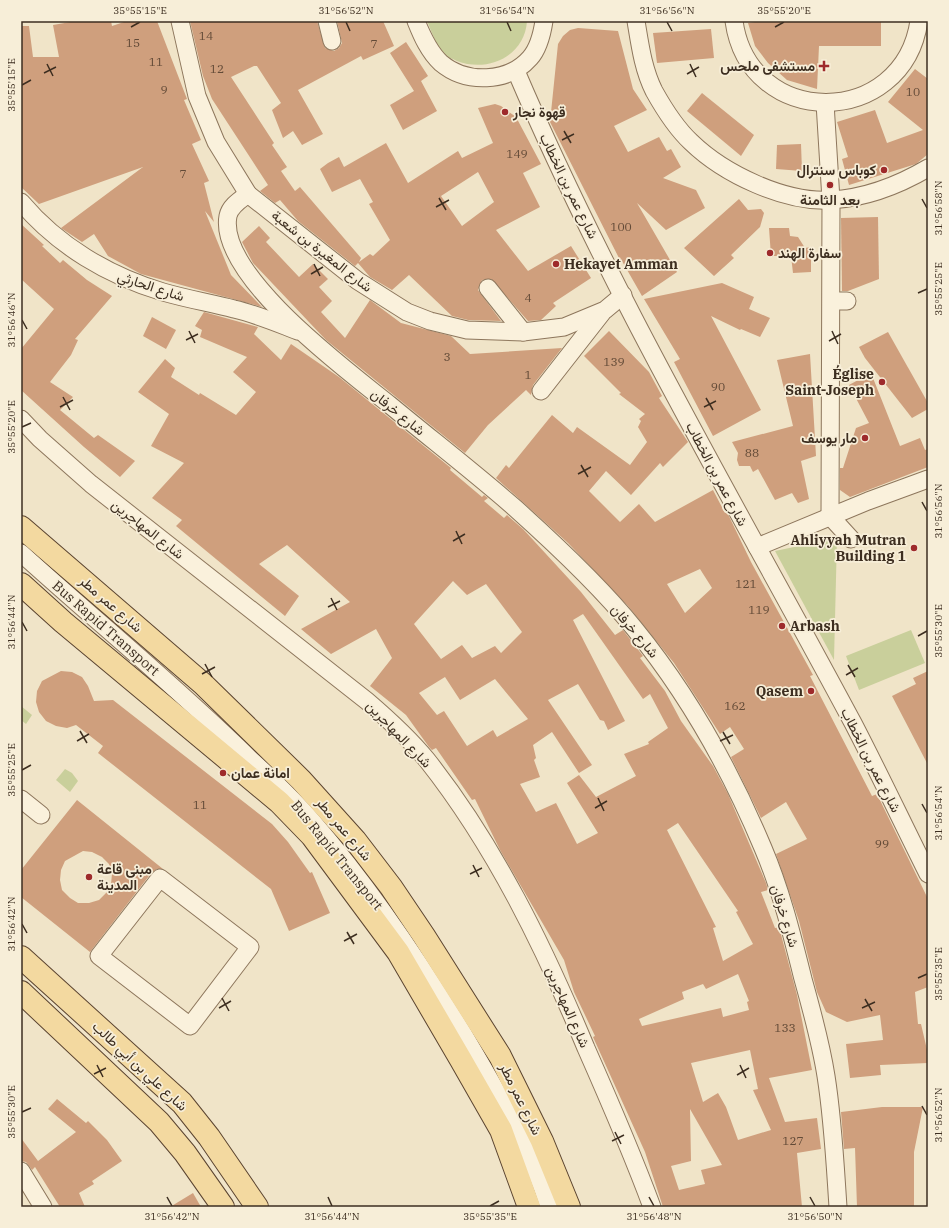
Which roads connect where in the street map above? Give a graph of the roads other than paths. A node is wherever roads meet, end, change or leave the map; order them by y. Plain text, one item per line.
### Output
1 (180, 21) edge
2 (327, 21) edge
3 (416, 21) edge
4 (544, 21) edge
5 (636, 21) edge
6 (734, 21) edge
7 (921, 28) edge
8 (332, 41) dead end
9 (516, 71) junction
10 (825, 103) junction
11 (928, 168) edge
12 (248, 194) junction
13 (831, 200) junction
14 (21, 202) edge
15 (488, 288) dead end
16 (623, 295) junction
17 (605, 310) junction
18 (302, 332) junction
19 (523, 332) junction
20 (542, 391) dead end
21 (21, 419) edge
22 (928, 479) edge
23 (830, 516) junction
24 (21, 527) edge
25 (851, 538) dead end
26 (757, 547) junction
27 (21, 553) edge
28 (21, 584) edge
29 (21, 799) edge
30 (41, 815) dead end
31 (928, 874) edge
32 (99, 956) joint
33 (21, 957) edge
34 (21, 992) edge
35 (21, 1171) edge
36 (260, 1206) edge
37 (43, 1207) edge
38 (223, 1207) edge
39 (529, 1207) edge
40 (549, 1207) edge
41 (569, 1207) edge
42 (652, 1207) edge
43 (838, 1207) edge

1 - 12 street
2 - 8 street
3 - 9 street
4 - 9 street
5 - 13 street
6 - 10 street
7 - 10 street
9 - 16 street, شارع عمر بن الخطاب
10 - 13 street
11 - 13 street
12 - 18 street, شارع خرفان
12 - 19 street, شارع المغيرة بن شعبة
13 - 23 street
14 - 18 street, شارع الحارثي
15 - 19 street
16 - 17 street, شارع المغيرة بن شعبة
16 - 26 street, شارع عمر بن الخطاب
17 - 19 street, شارع المغيرة بن شعبة
17 - 20 street
18 - 43 street, شارع خرفان
21 - 42 street, شارع المهاجرين
22 - 23 street
23 - 25 street
23 - 26 street
24 - 41 main road, شارع عمر مطر
26 - 31 street, شارع عمر بن الخطاب
27 - 40 street, Bus Rapid Transport
28 - 39 main road, شارع عمر مطر
29 - 30 street
32 - 32 street
33 - 36 main road, شارع علي بن أبي طالب
34 - 38 main road, شارع علي بن أبي طالب
35 - 37 street

